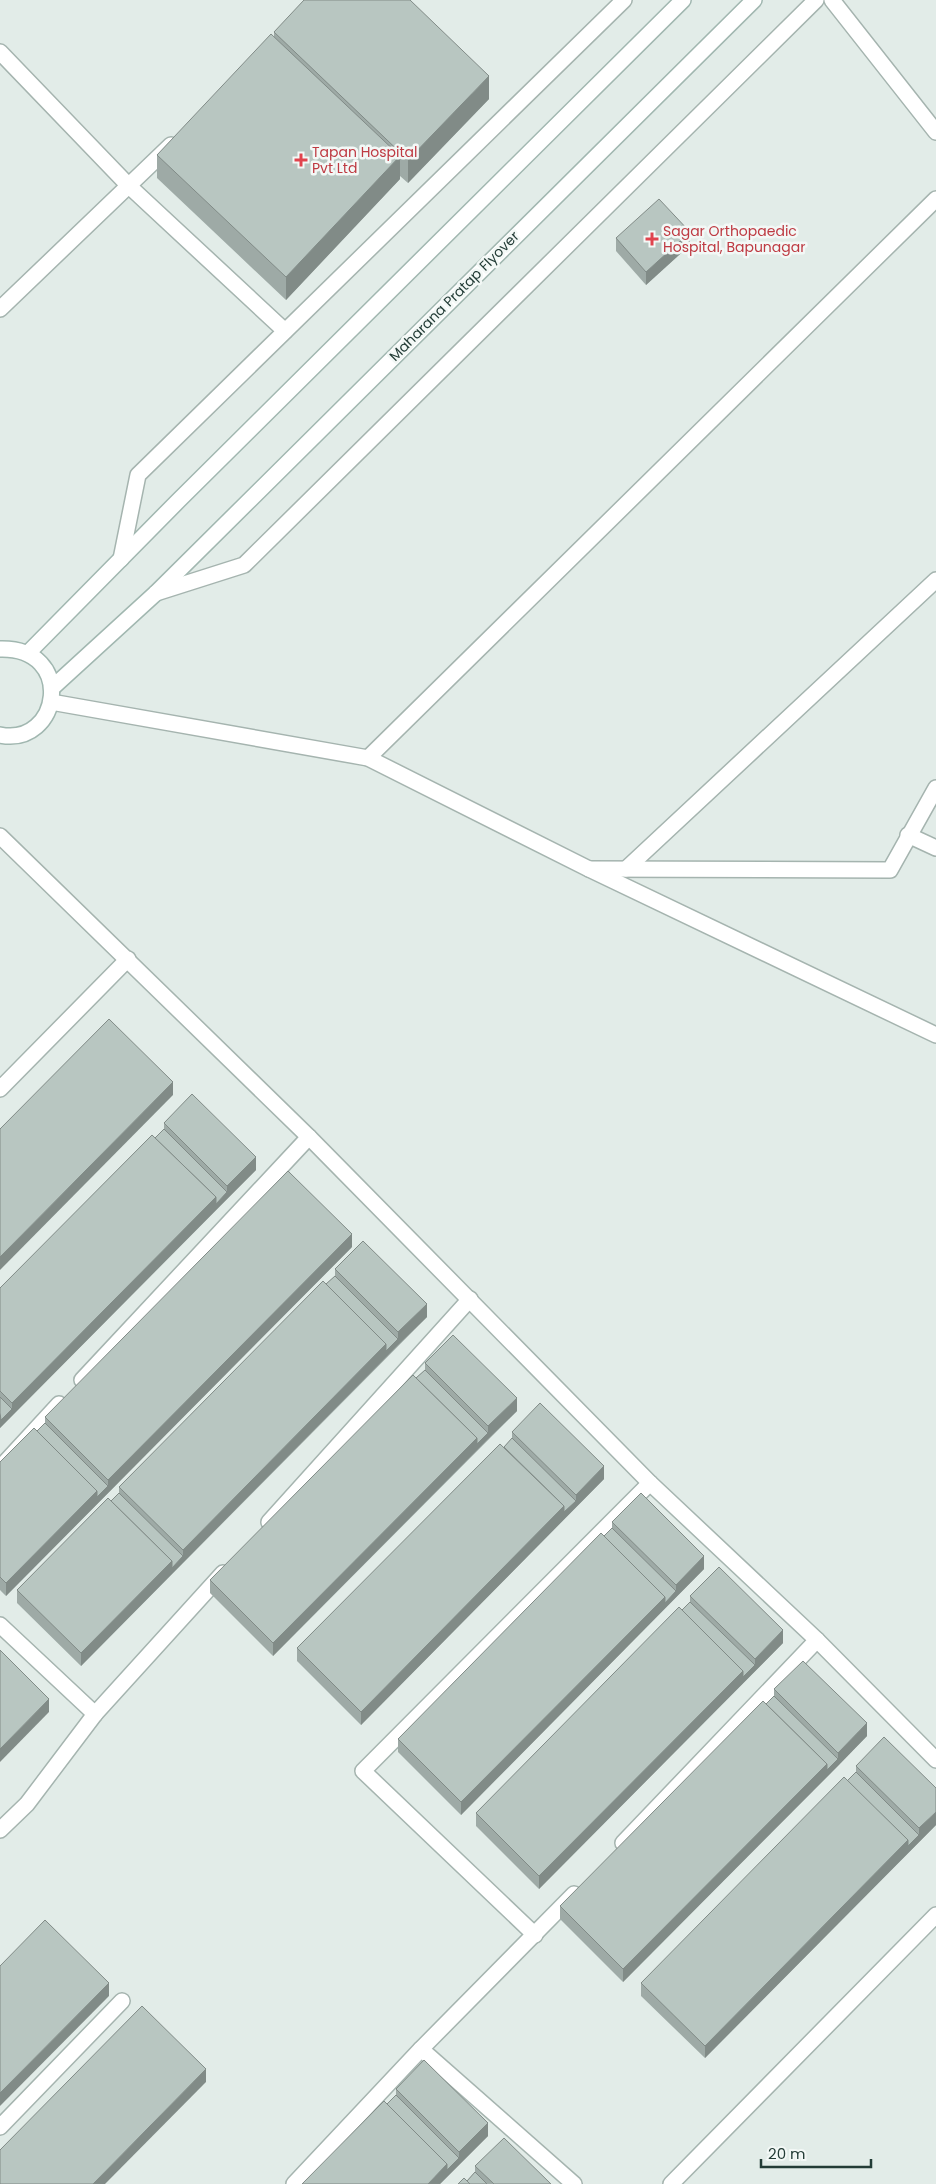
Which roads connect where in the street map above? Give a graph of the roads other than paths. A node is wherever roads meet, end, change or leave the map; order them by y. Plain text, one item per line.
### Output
1 (624, 0) edge
2 (683, 0) edge
3 (754, 0) edge
4 (816, 0) edge
5 (832, 0) edge
6 (0, 52) edge
7 (185, 131) edge
8 (936, 132) edge
9 (129, 186) junction
10 (936, 199) edge
11 (0, 309) edge
12 (286, 331) junction
13 (121, 559) junction
14 (936, 580) edge
15 (156, 593) junction
16 (0, 649) edge
17 (28, 653) junction
18 (52, 695) junction
19 (0, 735) edge
20 (368, 758) junction
21 (936, 788) edge
22 (908, 835) junction
23 (0, 836) edge
24 (936, 848) edge
25 (589, 869) junction
26 (626, 869) junction
27 (128, 959) junction
28 (936, 1036) edge
29 (0, 1090) edge
30 (310, 1137) junction
31 (470, 1299) junction
32 (0, 1468) edge
33 (650, 1483) junction
34 (256, 1536) edge
35 (236, 1558) edge
36 (0, 1625) edge
37 (817, 1640) junction
38 (95, 1714) junction
39 (936, 1760) edge
40 (0, 1830) edge
41 (611, 1856) edge
42 (583, 1884) edge
43 (936, 1915) edge
44 (535, 1934) junction
45 (122, 2001) dead end
46 (421, 2049) junction
47 (0, 2128) edge
48 (294, 2184) edge
49 (574, 2184) edge
50 (671, 2184) edge

1 - 12 street
2 - 13 street
3 - 15 street, Maharana Pratap Flyover
4 - 15 street
5 - 8 street
6 - 9 street
7 - 9 street
9 - 11 street
9 - 12 street
10 - 20 street
12 - 13 street
13 - 17 street
14 - 26 street
15 - 18 street, Maharana Pratap Flyover
16 - 17 street
17 - 18 street
18 - 19 street, Maharana Pratap Flyover
18 - 20 street
20 - 25 street
21 - 22 street
22 - 24 street
22 - 26 street
23 - 27 street
25 - 26 street
25 - 28 street
27 - 29 street
27 - 30 street
30 - 31 street
30 - 32 street
31 - 33 street
31 - 34 street
33 - 37 street
33 - 44 street
35 - 38 street
36 - 38 street
37 - 39 street
37 - 41 street
38 - 40 street
42 - 44 street
43 - 50 street
44 - 46 street
45 - 47 street
46 - 48 street
46 - 49 street

